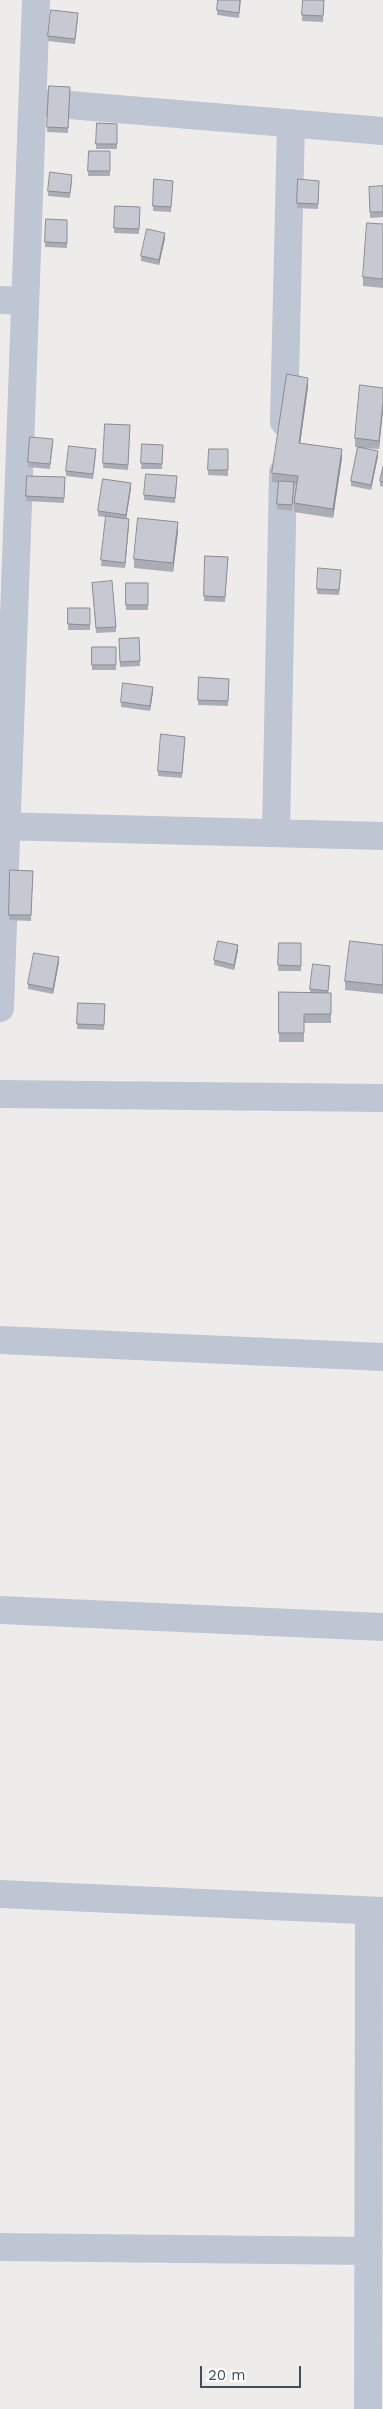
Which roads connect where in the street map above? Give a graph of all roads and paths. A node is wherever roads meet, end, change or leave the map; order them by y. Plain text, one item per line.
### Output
1 (36, 0) edge
2 (32, 102) junction
3 (291, 123) junction
4 (383, 130) edge
5 (12, 301) edge
6 (3, 826) edge
7 (276, 833) junction
8 (383, 836) edge
9 (0, 1008) edge
10 (0, 1094) edge
11 (383, 1098) edge
12 (0, 1340) edge
13 (383, 1357) edge
14 (0, 1610) edge
15 (383, 1627) edge
16 (0, 1894) edge
17 (376, 1911) edge
18 (0, 2247) edge
19 (368, 2251) junction
20 (368, 2409) edge

1 - 2 street
2 - 3 street
2 - 5 street
3 - 4 street
3 - 7 street
5 - 6 street
6 - 7 street
6 - 9 street
7 - 8 street
10 - 11 street
12 - 13 street
14 - 15 street
16 - 17 street
17 - 19 street
18 - 19 street
19 - 20 street

